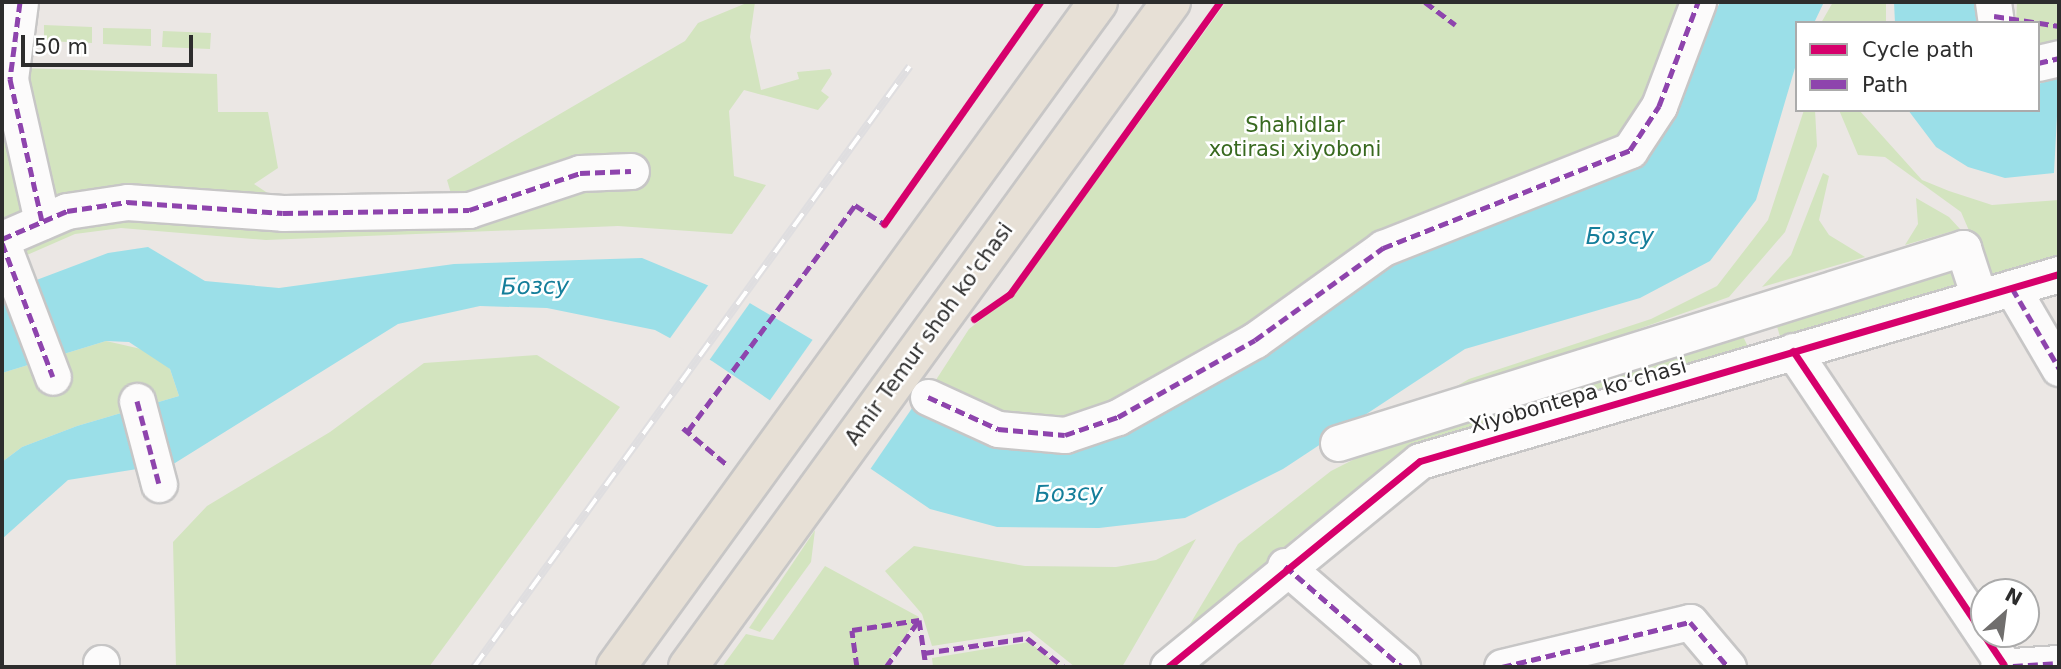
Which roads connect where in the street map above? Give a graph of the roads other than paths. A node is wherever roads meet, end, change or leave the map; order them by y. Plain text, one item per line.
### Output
1 (19, 2) edge
2 (1098, 2) edge
3 (1171, 2) edge
4 (1698, 2) edge
5 (1993, 2) edge
6 (1996, 21) edge
7 (2059, 58) edge
8 (2040, 63) edge
9 (631, 171) dead end
10 (42, 221) junction
11 (2, 241) edge
12 (2059, 274) edge
13 (2012, 288) junction
14 (1979, 298) junction
15 (1752, 314) junction
16 (1780, 355) junction
17 (2059, 368) edge
18 (53, 377) dead end
19 (928, 397) dead end
20 (137, 401) dead end
21 (1338, 443) dead end
22 (159, 484) dead end
23 (1285, 566) junction
24 (2056, 664) edge
25 (2001, 666) edge
26 (616, 667) edge
27 (688, 667) edge
28 (1168, 667) edge
29 (1402, 667) edge
30 (1502, 667) edge
31 (1728, 667) edge

1 - 10 street
2 - 26 main road
3 - 27 main road, Amir Temur shoh ko'chasi
4 - 19 street
5 - 6 street
7 - 8 street
9 - 10 street
10 - 11 street
11 - 18 street
12 - 13 street, Xiyobontepa koʻchasi
13 - 14 street, Xiyobontepa koʻchasi
13 - 17 street
14 - 15 street
14 - 16 street, Xiyobontepa koʻchasi
15 - 16 street
15 - 21 street
16 - 23 street, Xiyobontepa koʻchasi
16 - 25 street
20 - 22 street
23 - 28 street, Xiyobontepa koʻchasi
23 - 29 street
24 - 25 street
30 - 31 street

